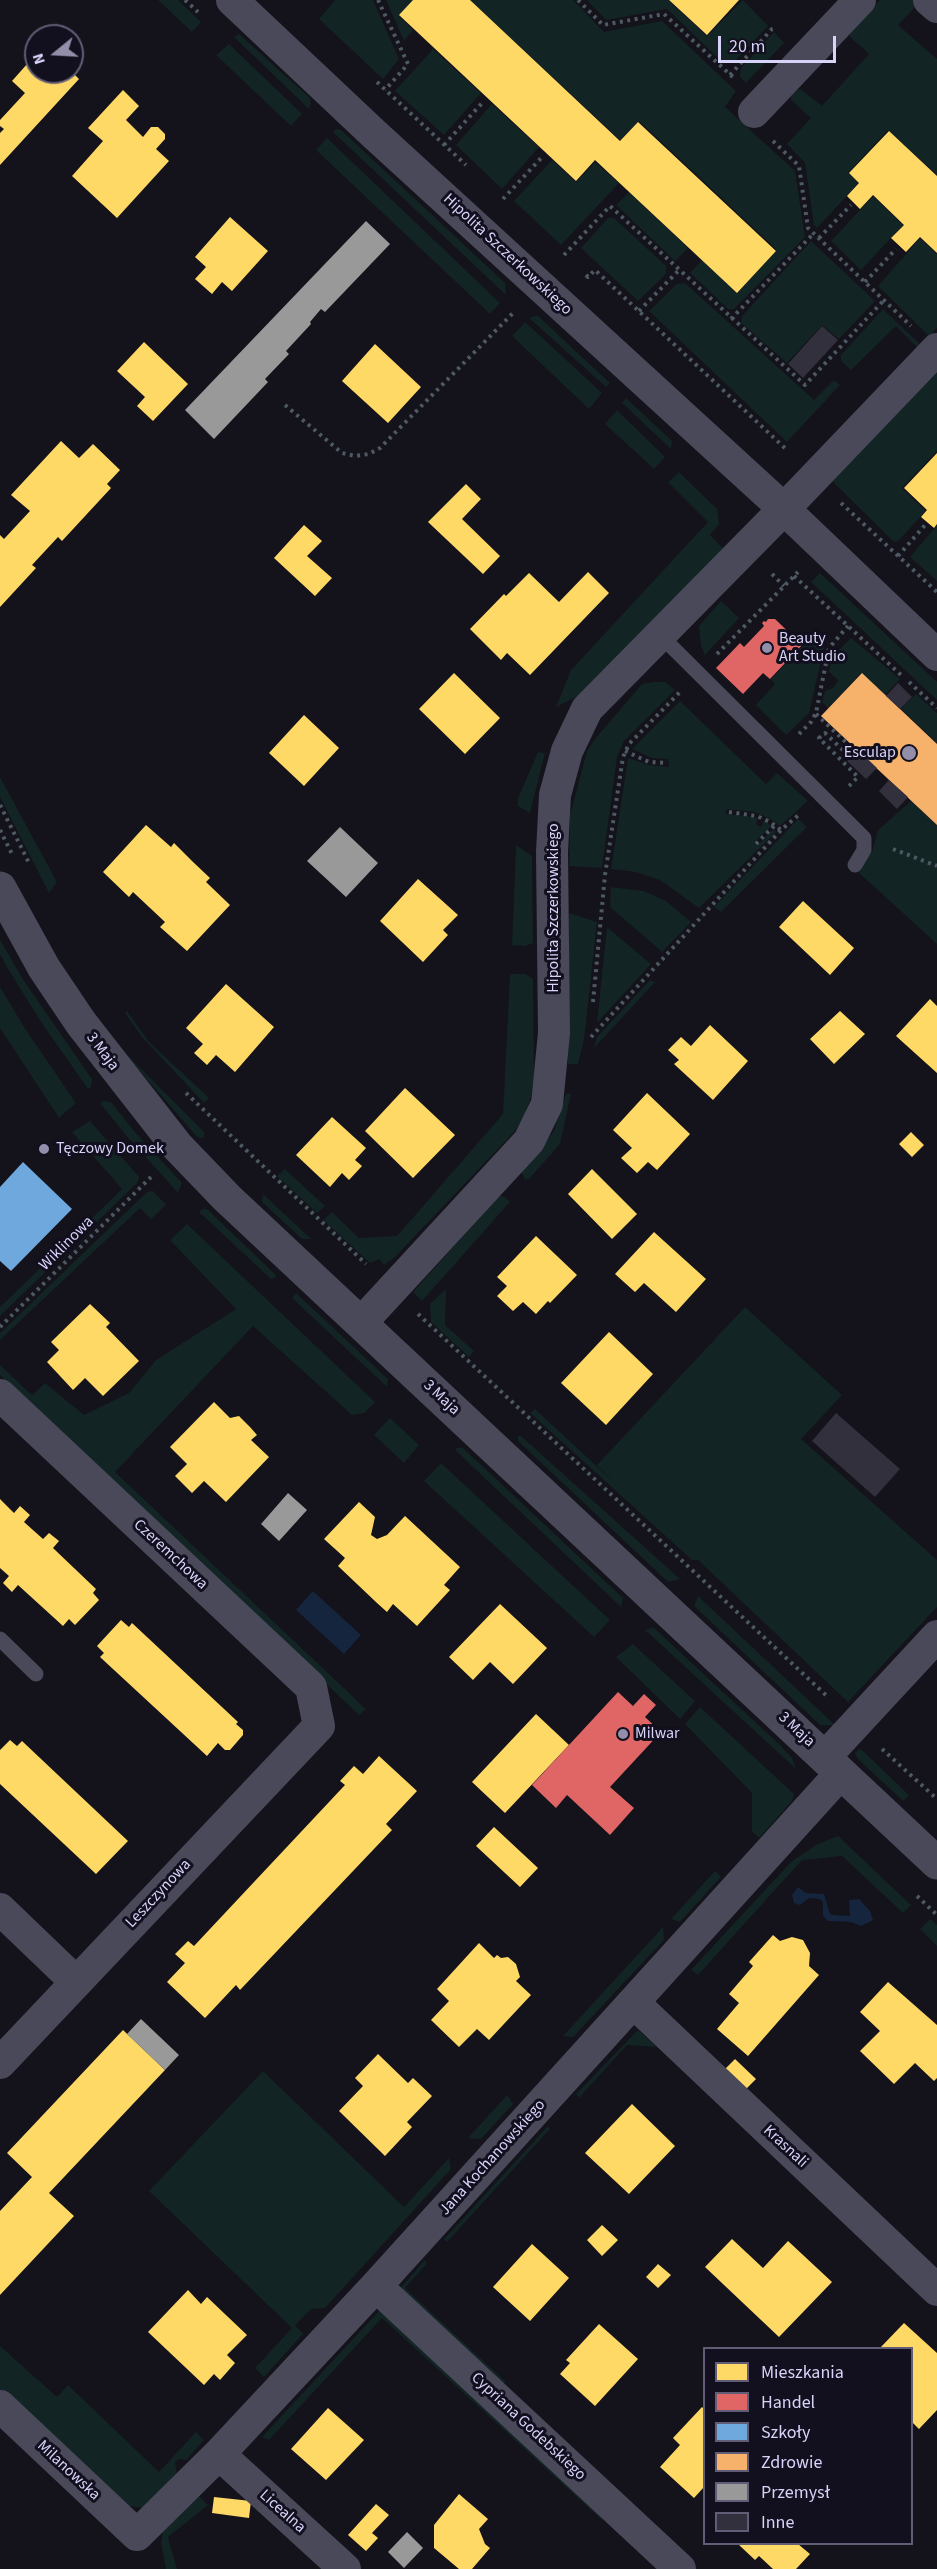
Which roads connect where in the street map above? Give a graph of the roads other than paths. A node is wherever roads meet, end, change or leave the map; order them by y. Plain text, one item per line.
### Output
1 (232, 0) edge
2 (860, 0) edge
3 (929, 0) edge
4 (937, 8) edge
5 (760, 124) road end
6 (937, 350) edge
7 (784, 509) junction
8 (660, 635) junction
9 (937, 655) edge
10 (855, 865) dead end
11 (0, 888) edge
12 (361, 1323) junction
13 (0, 1395) edge
14 (937, 1636) edge
15 (0, 1639) edge
16 (36, 1674) dead end
17 (319, 1726) joint
18 (833, 1765) junction
19 (937, 1863) edge
20 (0, 1909) edge
21 (76, 1982) junction
22 (634, 2003) junction
23 (0, 2063) edge
24 (376, 2286) junction
25 (937, 2290) edge
26 (0, 2406) edge
27 (219, 2454) junction
28 (137, 2535) joint
29 (345, 2569) edge
30 (680, 2569) edge

1 - 7 street, Hipolita Szczerkowskiego
2 - 5 street
3 - 4 street
6 - 7 street
7 - 8 street, Hipolita Szczerkowskiego
7 - 9 street, Hipolita Szczerkowskiego
8 - 10 lane
8 - 12 street, Hipolita Szczerkowskiego
11 - 12 street, 3 Maja
12 - 18 street, 3 Maja
13 - 17 street, Czeremchowa
14 - 18 street, Jana Kochanowskiego
15 - 16 lane
17 - 21 street, Leszczynowa
18 - 19 street, 3 Maja
18 - 22 street, Jana Kochanowskiego
20 - 21 street
21 - 23 street, Leszczynowa
22 - 24 street, Jana Kochanowskiego
22 - 25 street, Krasnali
24 - 27 street, Jana Kochanowskiego
24 - 30 street, Cypriana Godebskiego
26 - 28 street, Milanowska
27 - 28 street, Jana Kochanowskiego
27 - 29 street, Licealna

